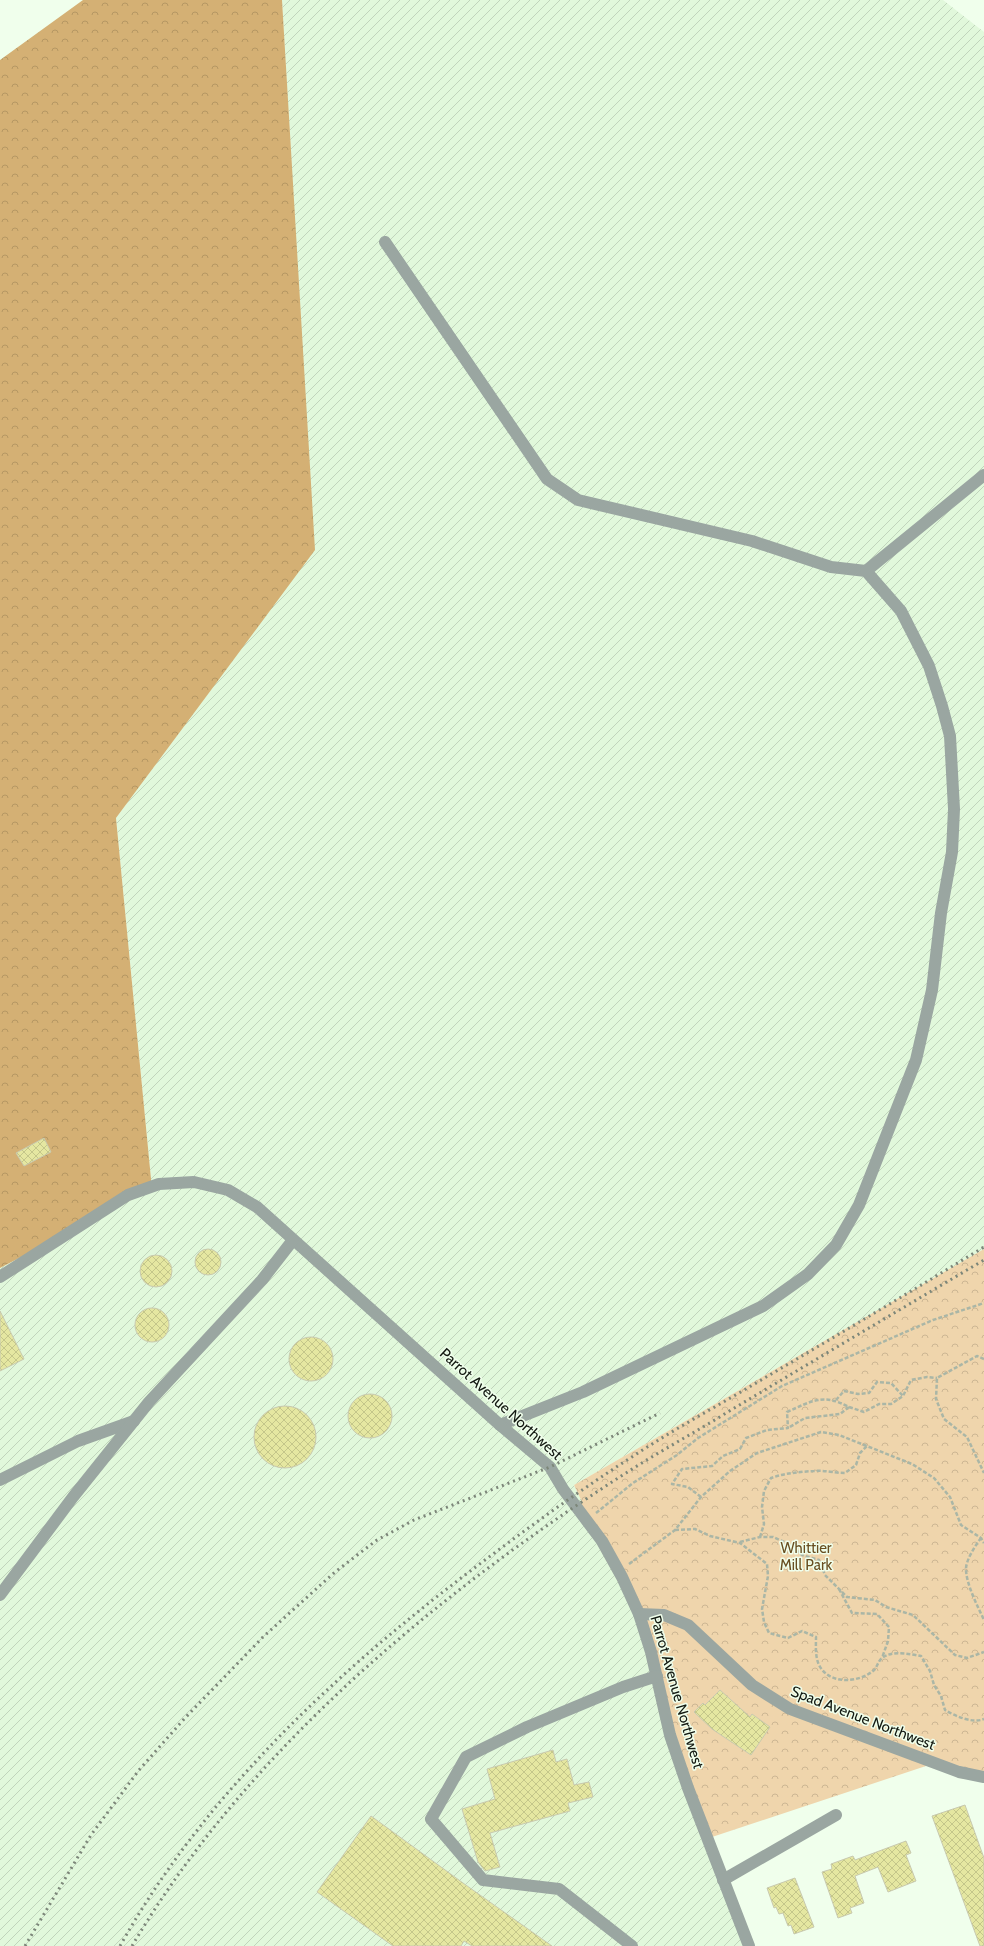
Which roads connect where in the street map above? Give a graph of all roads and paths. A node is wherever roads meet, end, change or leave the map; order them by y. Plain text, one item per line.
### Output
1 (385, 242) dead end
2 (984, 475) edge
3 (866, 571) junction
4 (293, 1240) junction
5 (0, 1277) edge
6 (984, 1303) edge
7 (984, 1359) edge
8 (937, 1378) junction
9 (903, 1396) junction
10 (836, 1400) junction
11 (849, 1408) junction
12 (134, 1421) junction
13 (500, 1425) junction
14 (788, 1428) junction
15 (867, 1446) junction
16 (984, 1473) edge
17 (0, 1480) edge
18 (700, 1497) junction
19 (587, 1520) junction
20 (675, 1530) junction
21 (760, 1538) junction
22 (981, 1538) junction
23 (740, 1542) junction
24 (984, 1543) edge
25 (619, 1571) junction
26 (837, 1586) junction
27 (0, 1595) edge
28 (639, 1614) junction
29 (984, 1620) edge
30 (984, 1652) edge
31 (882, 1658) junction
32 (657, 1676) junction
33 (984, 1719) edge
34 (984, 1777) edge
35 (836, 1815) dead end
36 (723, 1880) junction
37 (632, 1946) edge
38 (749, 1946) edge

1 - 3 street
2 - 3 street
3 - 13 street
4 - 5 street, Parrot Avenue Northwest
4 - 12 street
4 - 13 street, Parrot Avenue Northwest
6 - 19 path
7 - 8 path
8 - 9 path
8 - 16 path
9 - 10 path
9 - 11 path
10 - 11 path
10 - 14 path
11 - 14 path
12 - 17 street
12 - 27 street
13 - 19 street, Parrot Avenue Northwest
14 - 18 path
15 - 18 path
15 - 21 path
15 - 22 path
18 - 20 path
19 - 25 street, Parrot Avenue Northwest
20 - 23 path
20 - 25 path
21 - 23 path
21 - 26 path
22 - 24 path
22 - 29 path
23 - 31 path
25 - 28 street, Parrot Avenue Northwest
26 - 30 path
26 - 31 path
28 - 32 street, Parrot Avenue Northwest
28 - 34 street, Spad Avenue Northwest
31 - 33 path
32 - 36 street, Parrot Avenue Northwest
32 - 37 street
35 - 36 street
36 - 38 street, Parrot Avenue Northwest

